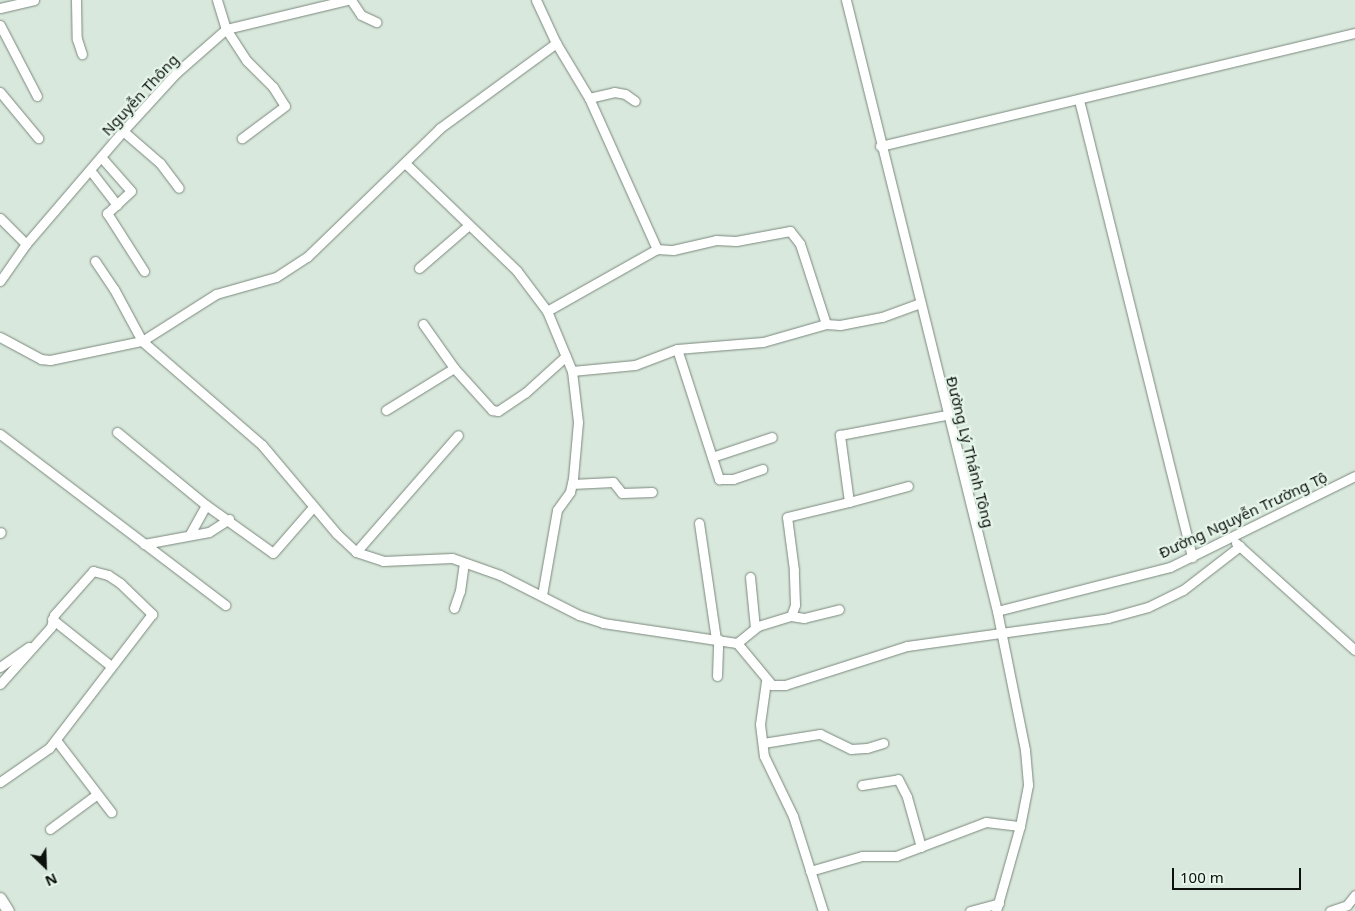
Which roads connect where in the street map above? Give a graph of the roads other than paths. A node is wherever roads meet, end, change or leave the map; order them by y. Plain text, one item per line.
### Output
1 (34, 0) edge
2 (76, 0) edge
3 (217, 0) edge
4 (347, 0) edge
5 (351, 0) edge
6 (536, 0) edge
7 (846, 0) edge
8 (0, 8) edge
9 (376, 22) dead end
10 (0, 25) edge
11 (226, 29) junction
12 (1355, 33) edge
13 (556, 43) junction
14 (82, 54) dead end
15 (0, 92) edge
16 (37, 96) dead end
17 (589, 98) junction
18 (1079, 100) junction
19 (636, 102) dead end
20 (123, 131) junction
21 (38, 138) dead end
22 (242, 138) dead end
23 (880, 146) junction
24 (101, 157) junction
25 (406, 164) junction
26 (90, 170) junction
27 (179, 188) dead end
28 (117, 204) junction
29 (0, 218) edge
30 (469, 225) junction
31 (26, 244) junction
32 (657, 249) junction
33 (95, 261) dead end
34 (419, 268) dead end
35 (144, 271) dead end
36 (0, 280) edge
37 (920, 303) junction
38 (547, 311) junction
39 (422, 324) dead end
40 (826, 324) junction
41 (0, 337) edge
42 (142, 341) junction
43 (677, 349) junction
44 (566, 356) junction
45 (454, 368) junction
46 (572, 372) junction
47 (386, 410) dead end
48 (946, 415) junction
49 (117, 432) dead end
50 (0, 434) edge
51 (458, 434) dead end
52 (772, 437) dead end
53 (712, 457) junction
54 (762, 469) dead end
55 (1355, 476) edge
56 (572, 484) junction
57 (908, 486) dead end
58 (652, 492) dead end
59 (849, 502) junction
60 (206, 504) junction
61 (314, 506) junction
62 (229, 519) junction
63 (699, 523) dead end
64 (190, 534) junction
65 (1230, 538) junction
66 (144, 544) junction
67 (1240, 546) junction
68 (356, 552) junction
69 (1192, 557) junction
70 (464, 562) junction
71 (750, 577) dead end
72 (542, 595) junction
73 (225, 605) dead end
74 (454, 608) dead end
75 (839, 609) dead end
76 (997, 611) junction
77 (791, 616) junction
78 (52, 619) junction
79 (755, 628) junction
80 (1000, 635) junction
81 (42, 638) junction
82 (717, 639) junction
83 (738, 643) junction
84 (1355, 650) edge
85 (111, 666) junction
86 (0, 667) edge
87 (717, 676) dead end
88 (766, 681) junction
89 (0, 684) edge
90 (56, 740) junction
91 (763, 743) junction
92 (883, 743) dead end
93 (0, 782) edge
94 (862, 785) dead end
95 (96, 795) junction
96 (111, 812) dead end
97 (1020, 826) junction
98 (50, 829) dead end
99 (921, 847) junction
100 (810, 871) junction
101 (1355, 896) edge
102 (0, 898) edge
103 (998, 907) edge
104 (8, 911) edge
105 (823, 911) edge
106 (970, 911) edge
107 (1330, 911) edge

1 - 8 street
2 - 14 street
3 - 11 street
4 - 11 street, Nguyễn Thông
5 - 9 street
6 - 13 street
7 - 23 street, Đường Lý Thánh Tông
10 - 16 street
11 - 20 street, Nguyễn Thông
11 - 22 street
12 - 18 street
13 - 17 street
13 - 25 street
15 - 21 street
17 - 19 street
17 - 32 street
18 - 23 street
18 - 69 street
20 - 24 street, Nguyễn Thông
20 - 27 street
23 - 37 street, Đường Lý Thánh Tông
24 - 26 street, Nguyễn Thông
24 - 28 street
25 - 30 street
25 - 42 street
26 - 28 street
26 - 31 street, Nguyễn Thông
28 - 35 street
29 - 31 street
30 - 34 street
30 - 38 street
31 - 36 street, Nguyễn Thông
32 - 38 street
32 - 40 street
33 - 42 street
37 - 40 street
37 - 48 street, Đường Lý Thánh Tông
38 - 44 street
39 - 45 street
40 - 43 street
41 - 42 street
42 - 61 street
43 - 46 street
43 - 53 street
44 - 45 street
44 - 46 street
45 - 47 street
46 - 56 street
48 - 59 street
48 - 76 street, Đường Lý Thánh Tông
49 - 60 street
50 - 66 street
51 - 68 street
52 - 53 street
53 - 54 street
55 - 65 street, Đường Nguyễn Trường Tộ
56 - 58 street
56 - 72 street
57 - 59 street
59 - 77 street
60 - 62 street
60 - 64 street
61 - 62 street
61 - 68 street
62 - 64 street
63 - 82 street
64 - 66 street
65 - 67 street
65 - 69 street, Đường Nguyễn Trường Tộ
66 - 73 street
67 - 80 street
67 - 84 street
68 - 70 street
69 - 76 street, Đường Nguyễn Trường Tộ
70 - 72 street
70 - 74 street
71 - 79 street
72 - 82 street
75 - 77 street
76 - 80 street, Đường Lý Thánh Tông
77 - 79 street
78 - 81 street
78 - 85 street
78 - 85 street
79 - 83 street
80 - 88 street
80 - 97 street, Đường Lý Thánh Tông
81 - 86 street
81 - 89 street
82 - 83 street
82 - 87 street
83 - 88 street
85 - 90 street
88 - 91 street
90 - 93 street
90 - 95 street
91 - 92 street
91 - 100 street
94 - 99 street
95 - 96 street
95 - 98 street
97 - 99 street
97 - 103 street, Đường Lý Thánh Tông
99 - 100 street
100 - 105 street
101 - 107 street
102 - 104 main road
103 - 106 street

